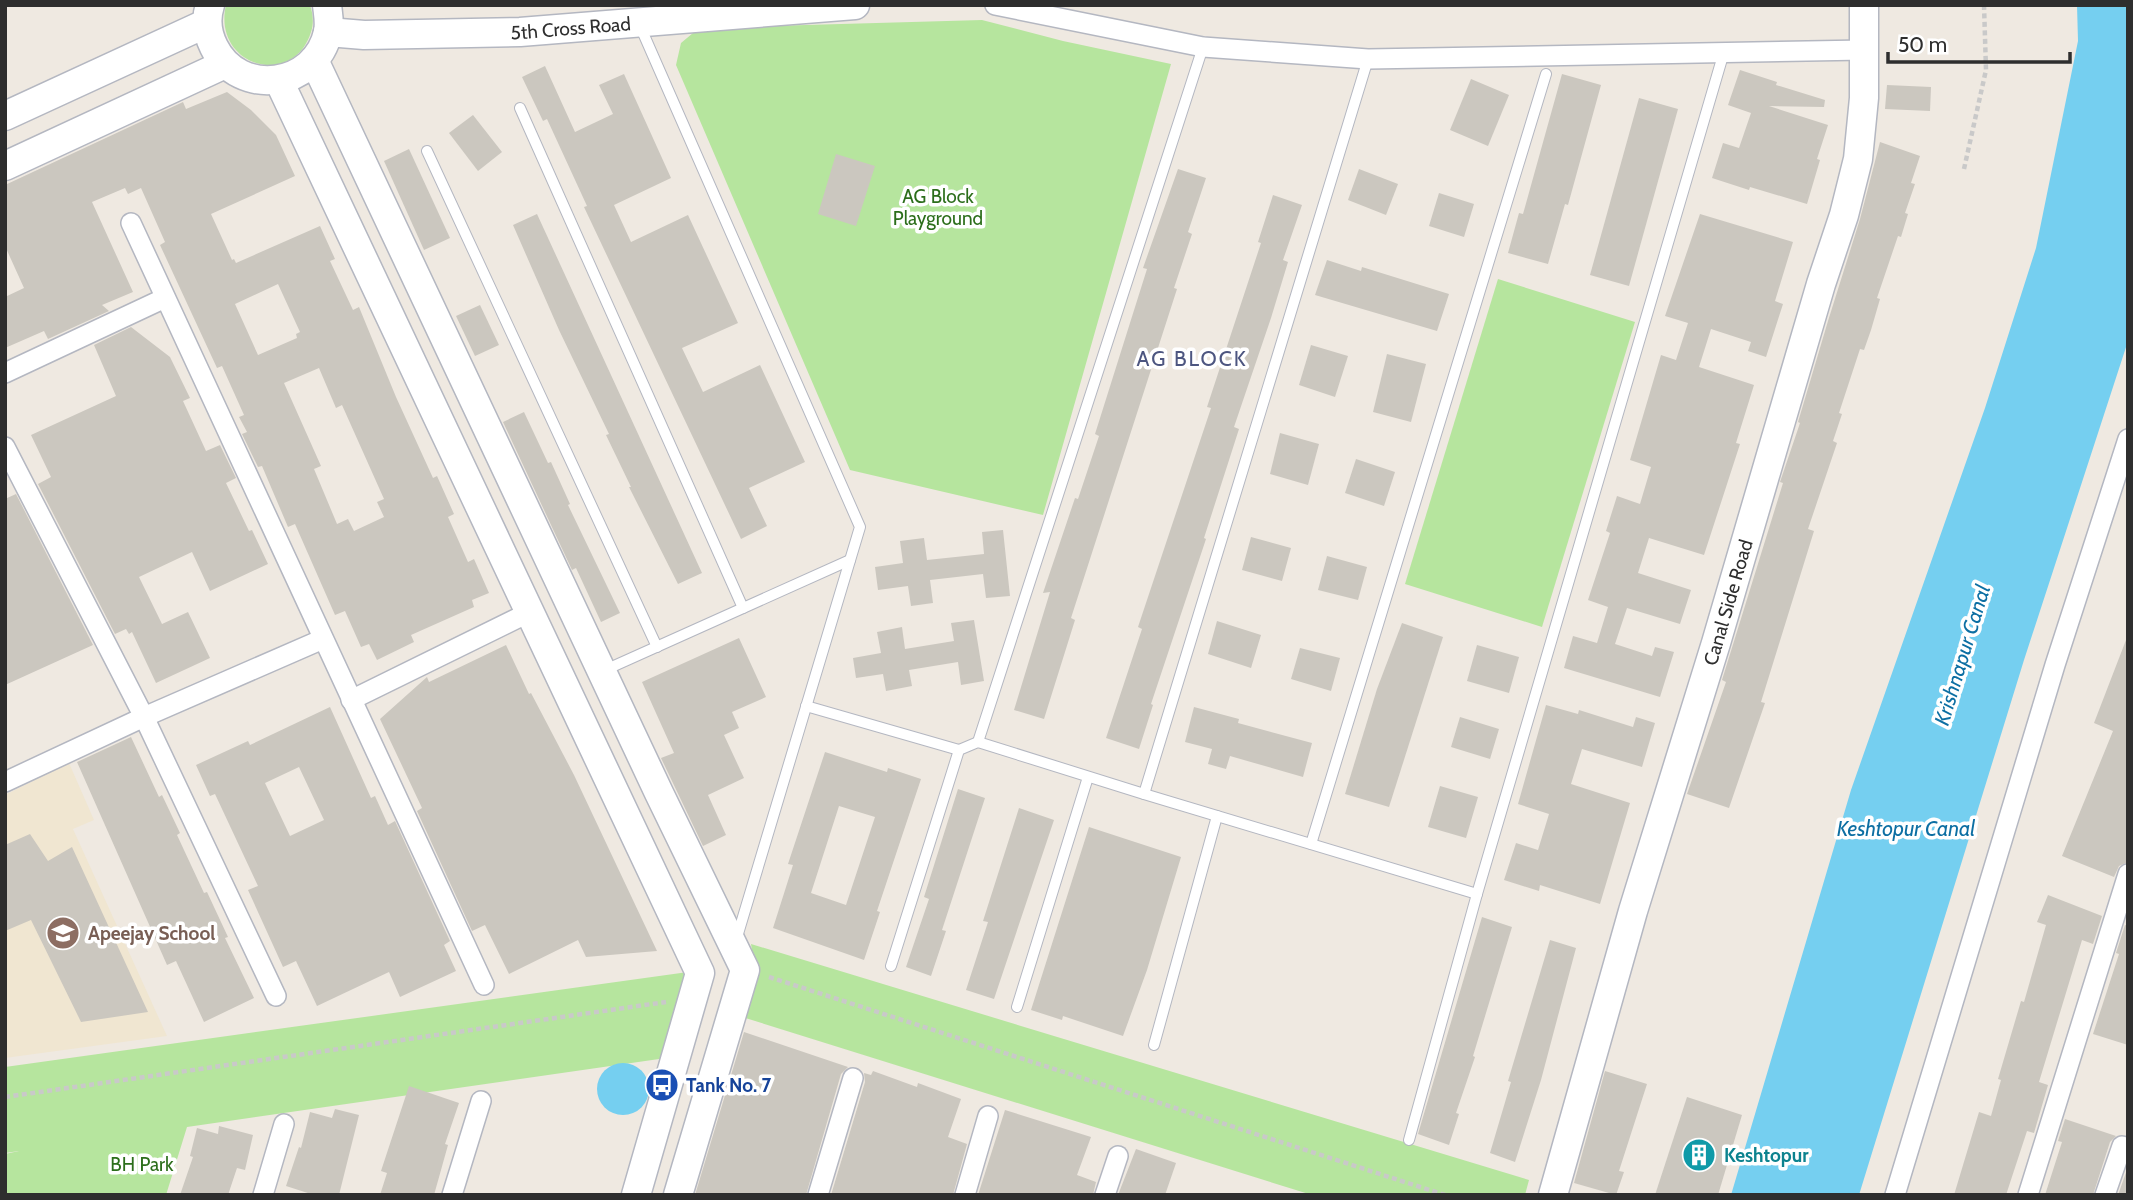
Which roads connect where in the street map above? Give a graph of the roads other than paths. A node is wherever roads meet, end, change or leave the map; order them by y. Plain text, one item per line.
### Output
1 (855, 5) edge
2 (995, 5) edge
3 (1864, 5) edge
4 (208, 14) edge
5 (328, 19) edge
6 (638, 23) junction
7 (1203, 47) junction
8 (1865, 50) junction
9 (1724, 52) junction
10 (1368, 59) junction
11 (314, 60) junction
12 (225, 64) junction
13 (1546, 74) dead end
14 (279, 80) junction
15 (520, 108) dead end
16 (5, 116) edge
17 (427, 151) dead end
18 (5, 166) edge
19 (131, 223) dead end
20 (165, 298) junction
21 (5, 373) edge
22 (2128, 439) edge
23 (5, 447) edge
24 (850, 560) junction
25 (743, 608) junction
26 (530, 612) junction
27 (323, 639) junction
28 (657, 647) junction
29 (601, 672) junction
30 (351, 700) junction
31 (806, 706) junction
32 (144, 717) junction
33 (978, 742) junction
34 (959, 750) junction
35 (1088, 776) junction
36 (5, 782) edge
37 (659, 793) junction
38 (1144, 794) junction
39 (622, 809) junction
40 (1217, 816) junction
41 (1311, 844) junction
42 (2128, 874) edge
43 (1477, 894) junction
44 (739, 959) junction
45 (891, 966) dead end
46 (484, 985) dead end
47 (276, 996) dead end
48 (1017, 1007) dead end
49 (1154, 1045) dead end
50 (853, 1078) dead end
51 (481, 1101) dead end
52 (988, 1116) dead end
53 (284, 1124) dead end
54 (1409, 1140) dead end
55 (2122, 1146) dead end
56 (1118, 1156) dead end
57 (263, 1195) edge
58 (452, 1195) edge
59 (636, 1195) edge
60 (678, 1195) edge
61 (818, 1195) edge
62 (965, 1195) edge
63 (1105, 1195) edge
64 (1553, 1195) edge
65 (1895, 1195) edge
66 (2028, 1195) edge
67 (2105, 1195) edge

1 - 6 main road, 5th Cross Road
2 - 7 street
3 - 8 main road, Canal Side Road
4 - 12 main road
4 - 16 main road
5 - 6 main road, 5th Cross Road
5 - 11 main road
6 - 24 lane
7 - 10 street
7 - 33 lane
8 - 9 street
8 - 64 main road, Canal Side Road
9 - 10 street
9 - 43 lane
10 - 38 lane
11 - 14 main road
11 - 29 main road
12 - 14 main road
12 - 18 main road
13 - 41 lane
14 - 26 main road
15 - 25 lane
17 - 28 lane
19 - 20 street
20 - 21 street
20 - 27 street
22 - 65 street
23 - 32 street
24 - 25 lane
24 - 31 lane
25 - 28 lane
26 - 30 street
26 - 39 main road
27 - 30 street
27 - 32 street
28 - 29 lane
29 - 37 main road
30 - 46 street
31 - 34 lane
31 - 44 lane
32 - 36 street
32 - 47 street
33 - 34 lane
33 - 35 lane
34 - 45 lane
35 - 38 lane
35 - 48 lane
37 - 39 main road
37 - 44 main road
38 - 40 lane
39 - 59 main road
40 - 41 lane
40 - 49 lane
41 - 43 lane
42 - 66 street
43 - 54 lane
44 - 60 main road
50 - 61 street
51 - 58 street
52 - 62 street
53 - 57 street
55 - 67 street
56 - 63 street

